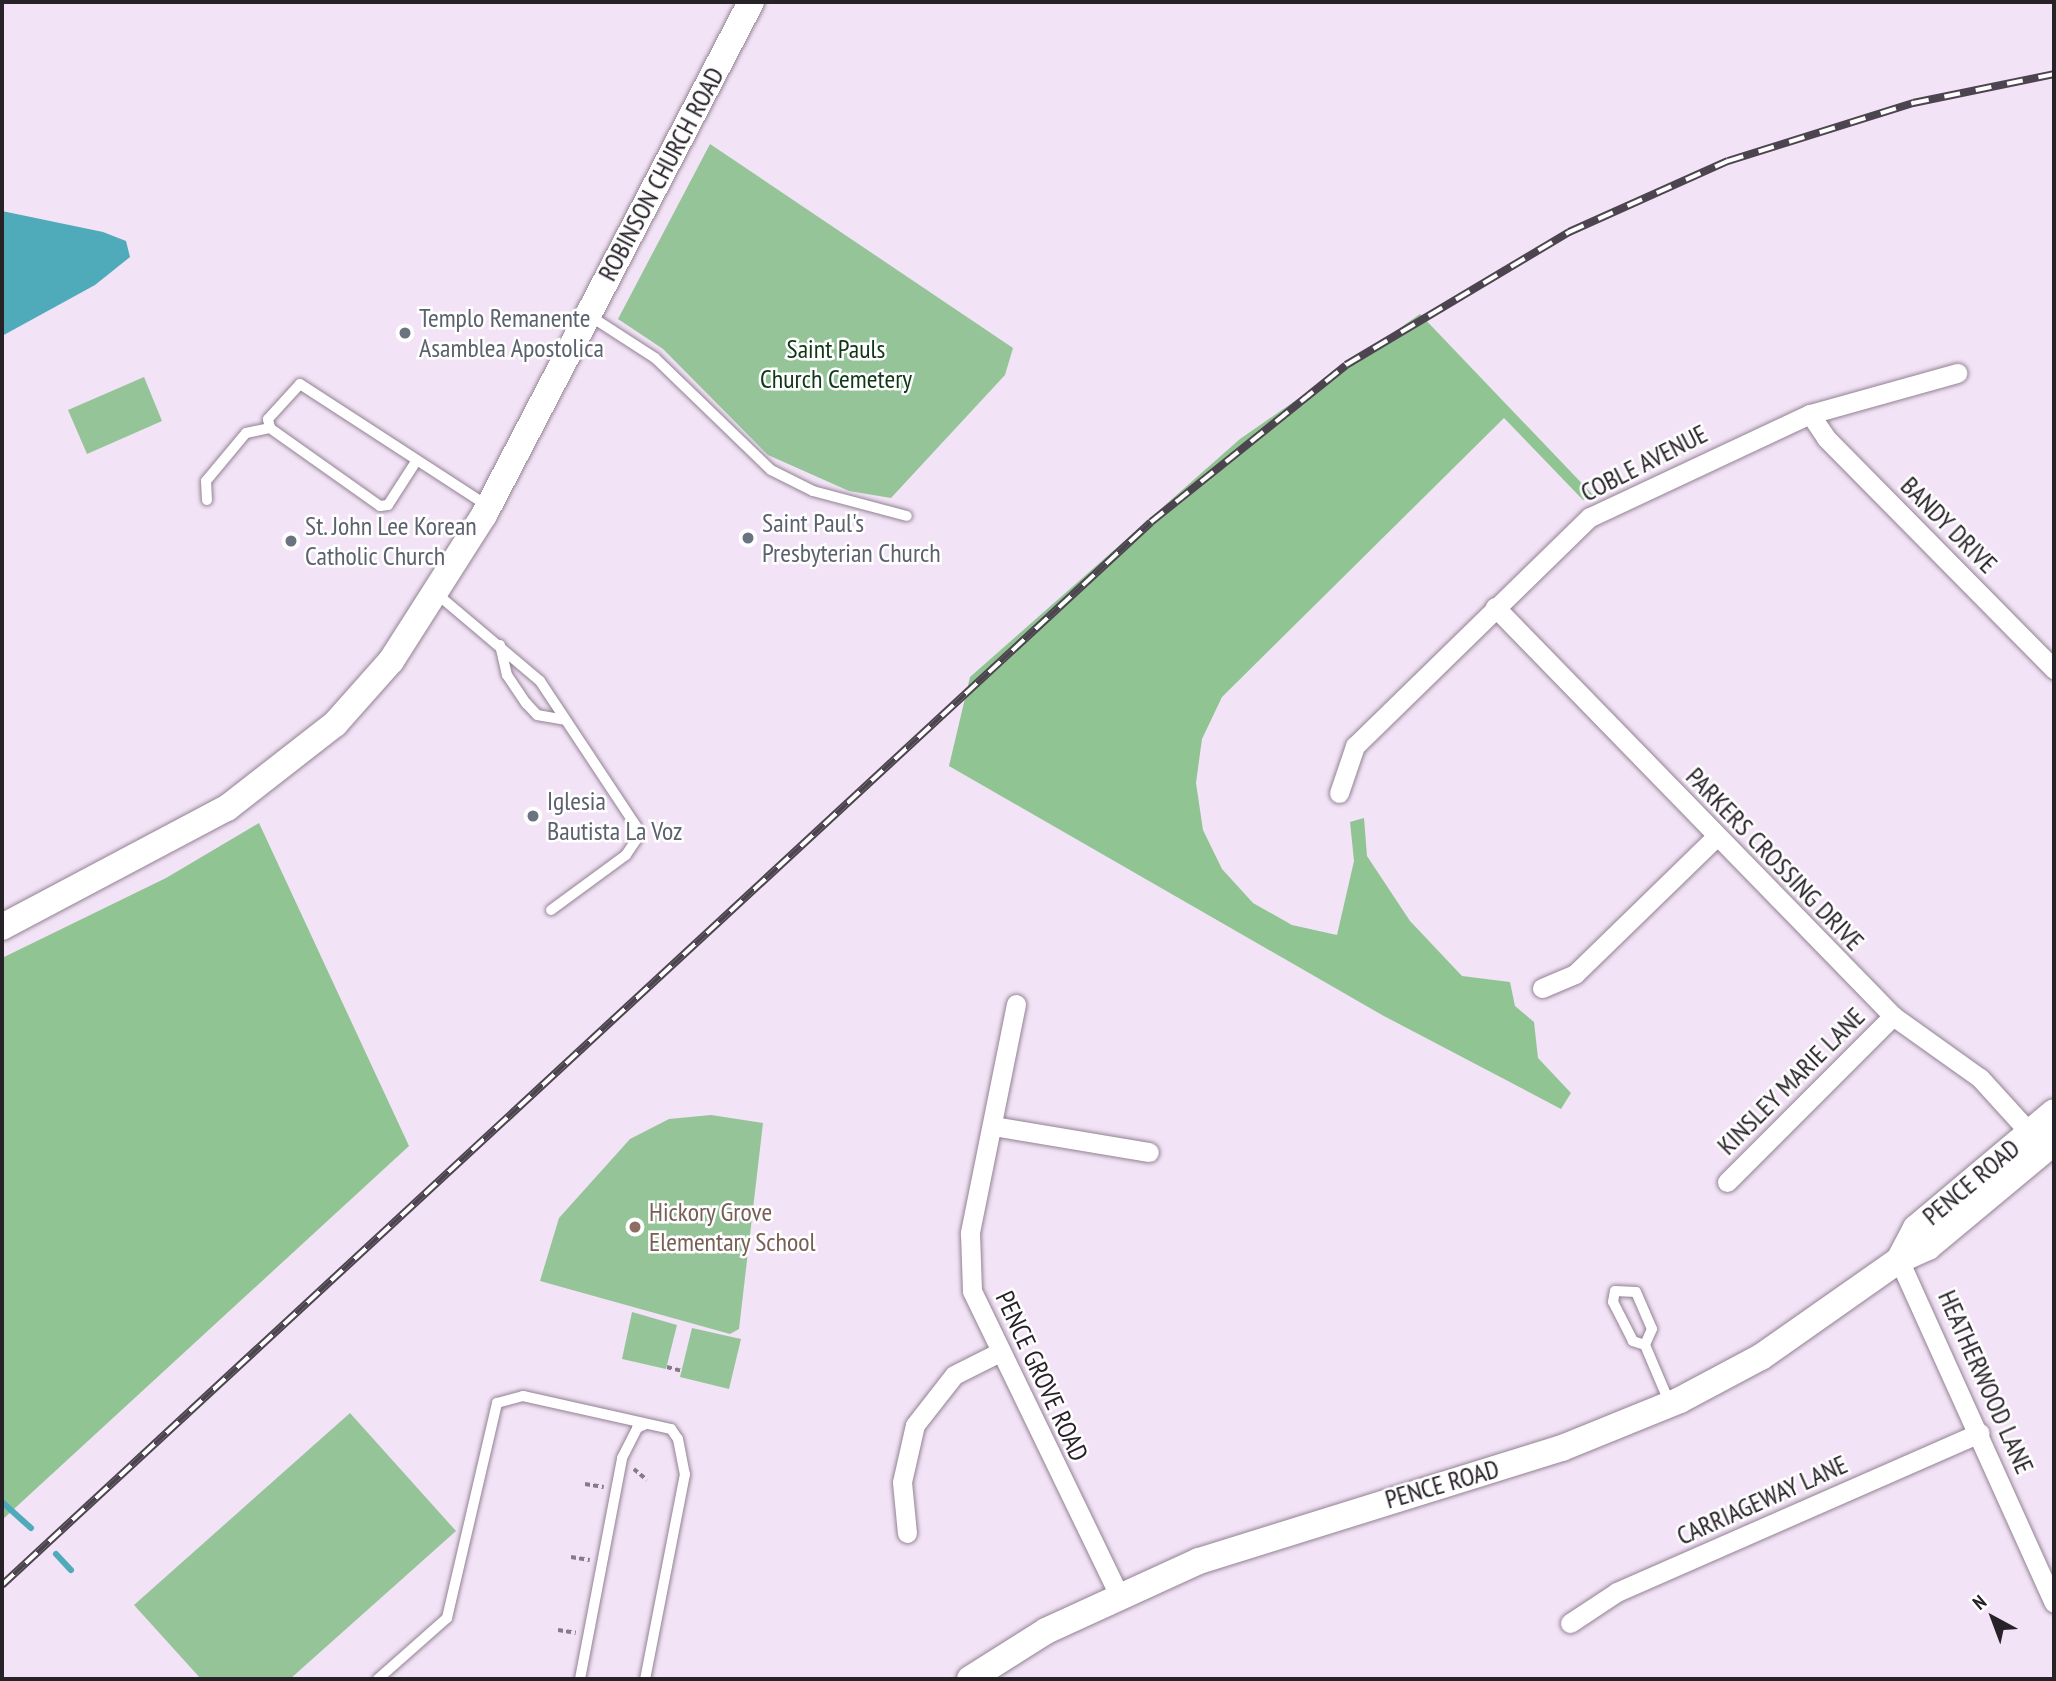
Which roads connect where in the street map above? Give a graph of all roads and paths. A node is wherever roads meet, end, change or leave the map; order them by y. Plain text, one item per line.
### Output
1 (751, 2) edge
2 (587, 314) junction
3 (1957, 373) dead end
4 (1810, 414) junction
5 (270, 428) junction
6 (415, 463) junction
7 (207, 500) dead end
8 (488, 506) junction
9 (907, 516) dead end
10 (437, 594) junction
11 (1496, 607) junction
12 (500, 645) junction
13 (2054, 669) edge
14 (564, 720) junction
15 (1339, 793) dead end
16 (1716, 837) junction
17 (551, 910) dead end
18 (2, 927) edge
19 (1542, 988) dead end
20 (1016, 1004) dead end
21 (1893, 1016) junction
22 (2054, 1112) edge
23 (993, 1126) junction
24 (2042, 1137) edge
25 (1149, 1152) dead end
26 (1727, 1182) dead end
27 (1899, 1260) junction
28 (1645, 1345) junction
29 (998, 1353) junction
30 (667, 1367) dead end
31 (682, 1371) dead end
32 (1671, 1404) junction
33 (646, 1424) junction
34 (1980, 1433) junction
35 (585, 1484) dead end
36 (609, 1488) dead end
37 (907, 1533) dead end
38 (571, 1557) dead end
39 (595, 1561) dead end
40 (1119, 1595) junction
41 (2054, 1603) edge
42 (1570, 1623) dead end
43 (558, 1630) dead end
44 (581, 1634) dead end
45 (378, 1679) edge
46 (580, 1679) edge
47 (645, 1679) edge
48 (970, 1679) edge

1 - 2 street, ROBINSON CHURCH ROAD
2 - 8 street, ROBINSON CHURCH ROAD
2 - 9 lane
3 - 4 street, COBLE AVENUE
4 - 11 street, COBLE AVENUE
4 - 13 street, BANDY DRIVE
5 - 6 lane
5 - 6 lane
5 - 7 lane
6 - 8 lane
8 - 10 street, ROBINSON CHURCH ROAD
10 - 12 lane
10 - 18 street, ROBINSON CHURCH ROAD
11 - 15 street, COBLE AVENUE
11 - 16 street, PARKERS CROSSING DRIVE
12 - 14 lane
12 - 14 lane
14 - 17 lane
16 - 19 street
16 - 21 street, PARKERS CROSSING DRIVE
20 - 23 street, PENCE GROVE ROAD
21 - 24 street, PARKERS CROSSING DRIVE
21 - 26 street, KINSLEY MARIE LANE
22 - 24 street, PENCE ROAD
23 - 25 street
23 - 29 street, PENCE GROVE ROAD
24 - 27 street, PENCE ROAD
27 - 32 street, PENCE ROAD
27 - 34 street, HEATHERWOOD LANE
28 - 28 lane
28 - 32 lane
29 - 37 street
29 - 40 street, PENCE GROVE ROAD
30 - 31 path
32 - 40 street, PENCE ROAD
33 - 45 lane
33 - 46 lane
33 - 47 lane
34 - 41 street, HEATHERWOOD LANE
34 - 42 street, CARRIAGEWAY LANE
35 - 36 path
38 - 39 path
40 - 48 street, PENCE ROAD
43 - 44 path

